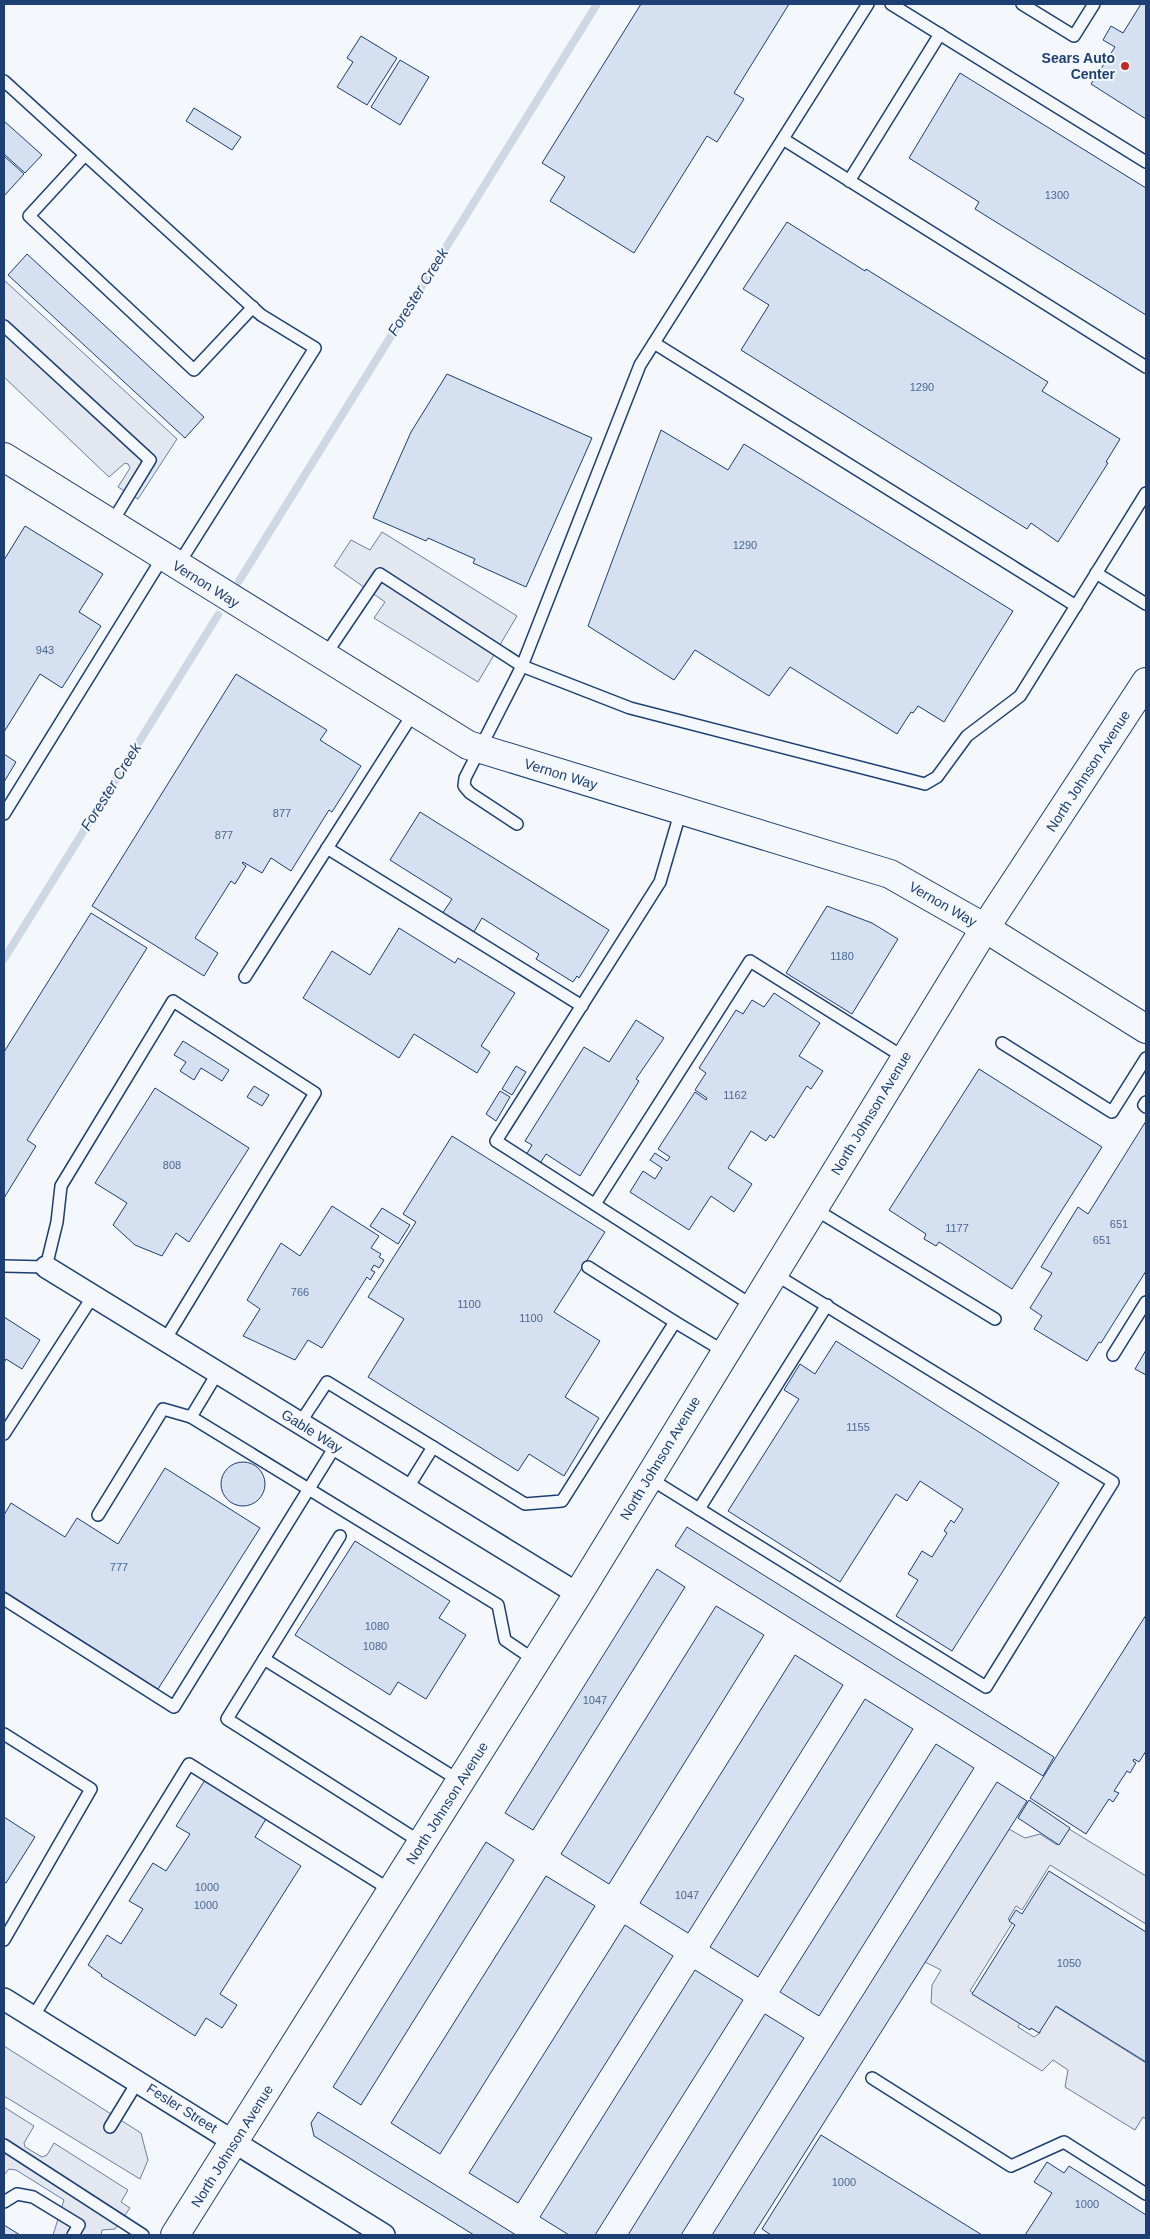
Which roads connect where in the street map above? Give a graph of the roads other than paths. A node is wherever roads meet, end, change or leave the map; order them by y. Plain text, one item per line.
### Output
1 (868, 4) edge
2 (891, 4) edge
3 (1022, 4) edge
4 (1094, 4) edge
5 (940, 34) junction
6 (4, 81) edge
7 (783, 139) junction
8 (85, 155) junction
9 (1146, 162) edge
10 (849, 181) junction
11 (253, 307) junction
12 (4, 326) edge
13 (654, 343) junction
14 (1146, 367) edge
15 (4, 457) edge
16 (1146, 493) edge
17 (111, 524) junction
18 (170, 561) junction
19 (1096, 573) junction
20 (1146, 604) edge
21 (1076, 606) junction
22 (324, 657) junction
23 (522, 666) junction
24 (1146, 682) edge
25 (414, 712) junction
26 (479, 749) junction
27 (681, 810) junction
28 (4, 814) edge
29 (517, 824) dead end
30 (327, 848) junction
31 (985, 928) junction
32 (245, 977) dead end
33 (582, 1006) junction
34 (1146, 1029) edge
35 (1002, 1044) dead end
36 (905, 1058) junction
37 (1146, 1058) edge
38 (1146, 1102) edge
39 (1146, 1106) edge
40 (595, 1204) junction
41 (813, 1208) junction
42 (4, 1266) edge
43 (46, 1267) junction
44 (588, 1267) dead end
45 (774, 1273) junction
46 (93, 1296) junction
47 (1146, 1302) edge
48 (827, 1305) junction
49 (754, 1306) junction
50 (995, 1319) dead end
51 (675, 1322) junction
52 (165, 1340) junction
53 (725, 1352) junction
54 (1113, 1355) dead end
55 (218, 1372) junction
56 (190, 1417) junction
57 (300, 1424) junction
58 (4, 1434) edge
59 (336, 1445) junction
60 (434, 1447) junction
61 (648, 1478) junction
62 (308, 1489) junction
63 (408, 1489) junction
64 (699, 1509) junction
65 (98, 1515) dead end
66 (340, 1536) dead end
67 (578, 1594) junction
68 (4, 1599) edge
69 (264, 1659) junction
70 (536, 1661) junction
71 (4, 1734) edge
72 (460, 1781) junction
73 (422, 1843) junction
74 (392, 1891) junction
75 (4, 1940) edge
76 (4, 1999) edge
77 (33, 2017) junction
78 (872, 2078) dead end
79 (138, 2081) junction
80 (110, 2127) dead end
81 (236, 2142) junction
82 (4, 2145) edge
83 (1146, 2194) edge
84 (4, 2202) edge
85 (73, 2235) edge
86 (143, 2235) edge
87 (175, 2235) edge
88 (384, 2235) edge

1 - 7 lane
2 - 5 lane
3 - 4 lane
5 - 9 lane
5 - 10 lane
6 - 8 lane
7 - 10 lane
7 - 13 lane
8 - 11 lane
8 - 11 lane
10 - 14 lane
11 - 18 lane
12 - 17 lane
13 - 21 lane
13 - 23 lane
15 - 17 main road, Vernon Way
16 - 19 lane
17 - 18 main road, Vernon Way
18 - 22 main road, Vernon Way
18 - 28 lane
19 - 20 lane
19 - 21 lane
21 - 23 lane
22 - 23 lane
22 - 25 main road, Vernon Way
23 - 26 lane
24 - 31 main road, North Johnson Avenue
25 - 26 main road, Vernon Way
25 - 30 lane
26 - 27 main road, Vernon Way
26 - 29 lane
27 - 31 main road, Vernon Way
27 - 33 lane
30 - 32 lane
30 - 33 lane
31 - 34 main road, Vernon Way
31 - 36 main road, North Johnson Avenue
33 - 40 lane
35 - 37 lane
36 - 40 lane
36 - 41 main road, North Johnson Avenue
38 - 39 lane
40 - 49 lane
41 - 45 main road, North Johnson Avenue
41 - 50 lane
42 - 43 lane
43 - 46 street, Gable Way
43 - 52 lane
44 - 51 lane
45 - 48 lane
45 - 49 main road, North Johnson Avenue
46 - 52 street, Gable Way
46 - 58 lane
47 - 54 lane
48 - 64 lane
48 - 64 lane
49 - 53 main road, North Johnson Avenue
51 - 53 lane
51 - 60 lane
52 - 55 street, Gable Way
53 - 61 main road, North Johnson Avenue
55 - 56 lane
55 - 57 street, Gable Way
56 - 62 lane
56 - 65 lane
57 - 59 street, Gable Way
57 - 60 lane
59 - 62 lane
59 - 63 street, Gable Way
60 - 63 lane
61 - 64 lane
61 - 67 main road, North Johnson Avenue
62 - 68 lane
62 - 70 lane
63 - 67 street, Gable Way
66 - 69 lane
67 - 70 main road, North Johnson Avenue
69 - 72 lane
69 - 73 lane
70 - 72 main road, North Johnson Avenue
71 - 75 lane
72 - 73 main road, North Johnson Avenue
73 - 74 main road, North Johnson Avenue
74 - 77 lane
74 - 81 main road, North Johnson Avenue
76 - 77 street, Fesler Street
77 - 79 street, Fesler Street
78 - 83 lane
79 - 80 lane
79 - 81 street, Fesler Street
81 - 87 main road, North Johnson Avenue
81 - 88 street, Fesler Street
82 - 86 lane
84 - 85 lane

